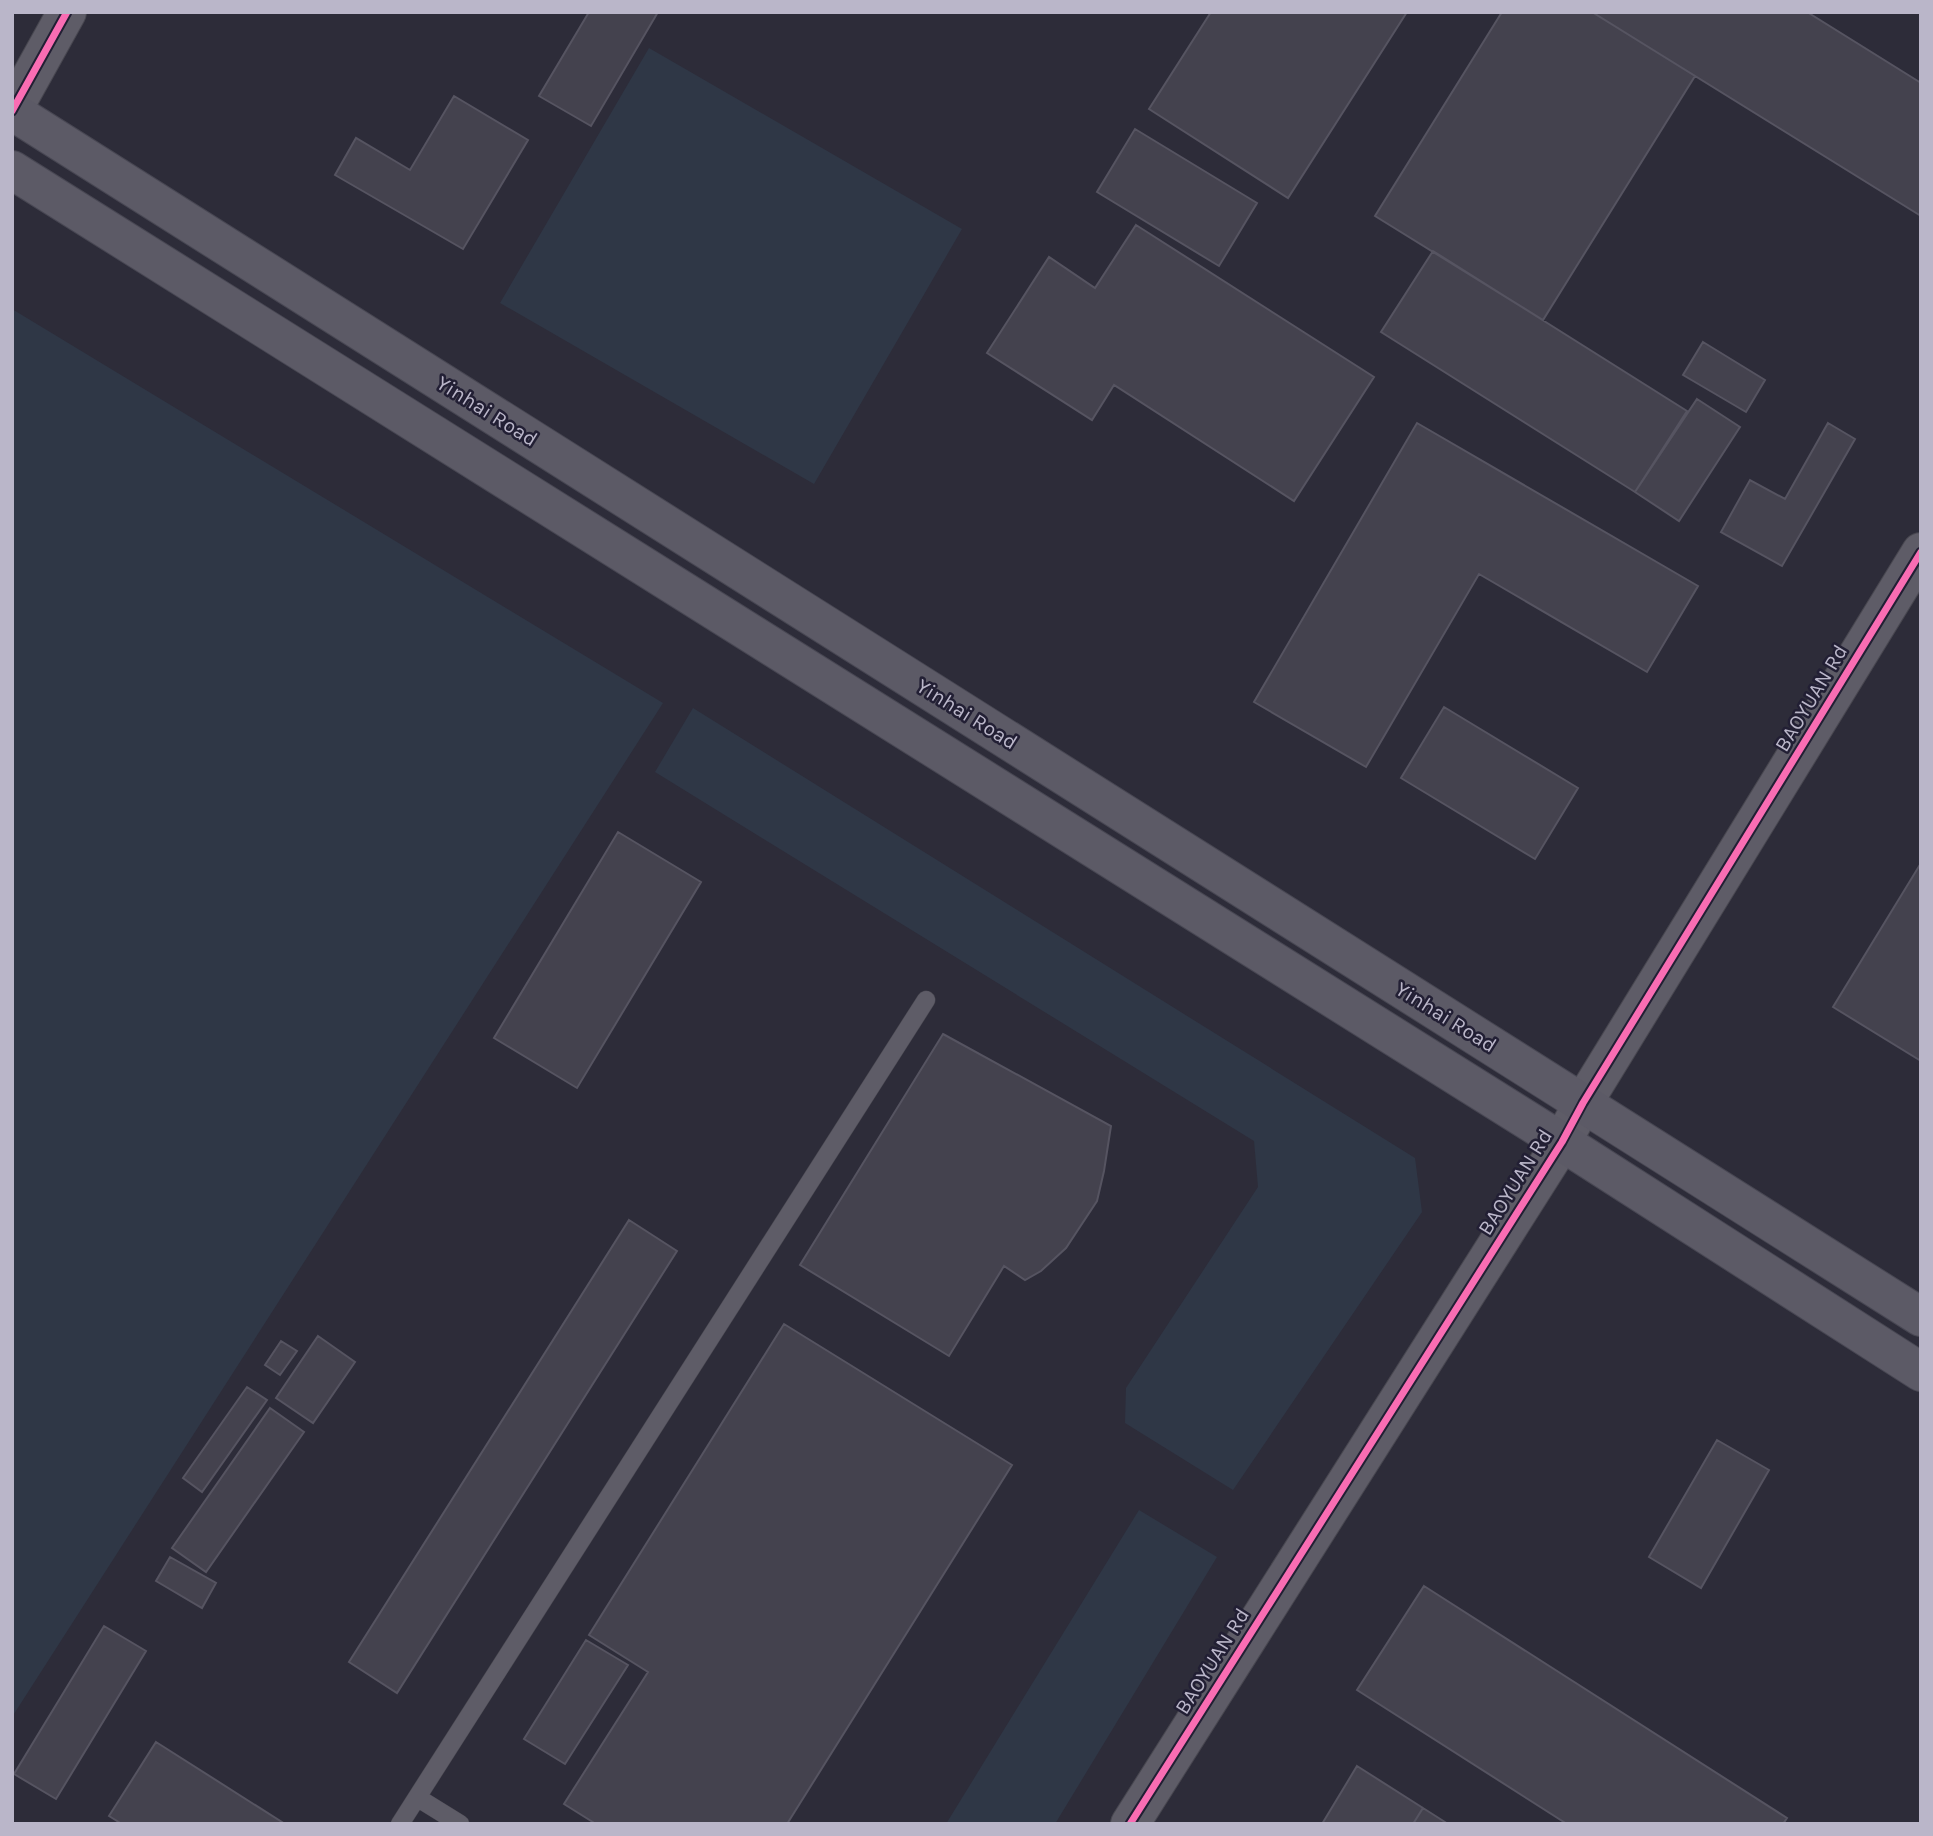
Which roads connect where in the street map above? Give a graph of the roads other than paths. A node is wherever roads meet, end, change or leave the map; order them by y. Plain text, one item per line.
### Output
1 (67, 12) edge
2 (12, 111) edge
3 (12, 170) edge
4 (1921, 552) edge
5 (926, 1000) dead end
6 (1583, 1103) junction
7 (1562, 1142) junction
8 (1921, 1317) edge
9 (1921, 1372) edge
10 (418, 1798) junction
11 (400, 1824) edge
12 (460, 1824) edge
13 (1130, 1824) edge

1 - 2 street
2 - 6 main road, Yinhai Road
3 - 7 main road
4 - 6 street, BAOYUAN Rd
5 - 10 lane
6 - 7 street, BAOYUAN Rd
6 - 8 main road, Yinhai Road
7 - 9 main road
7 - 13 street, BAOYUAN Rd
10 - 11 lane
10 - 12 lane

